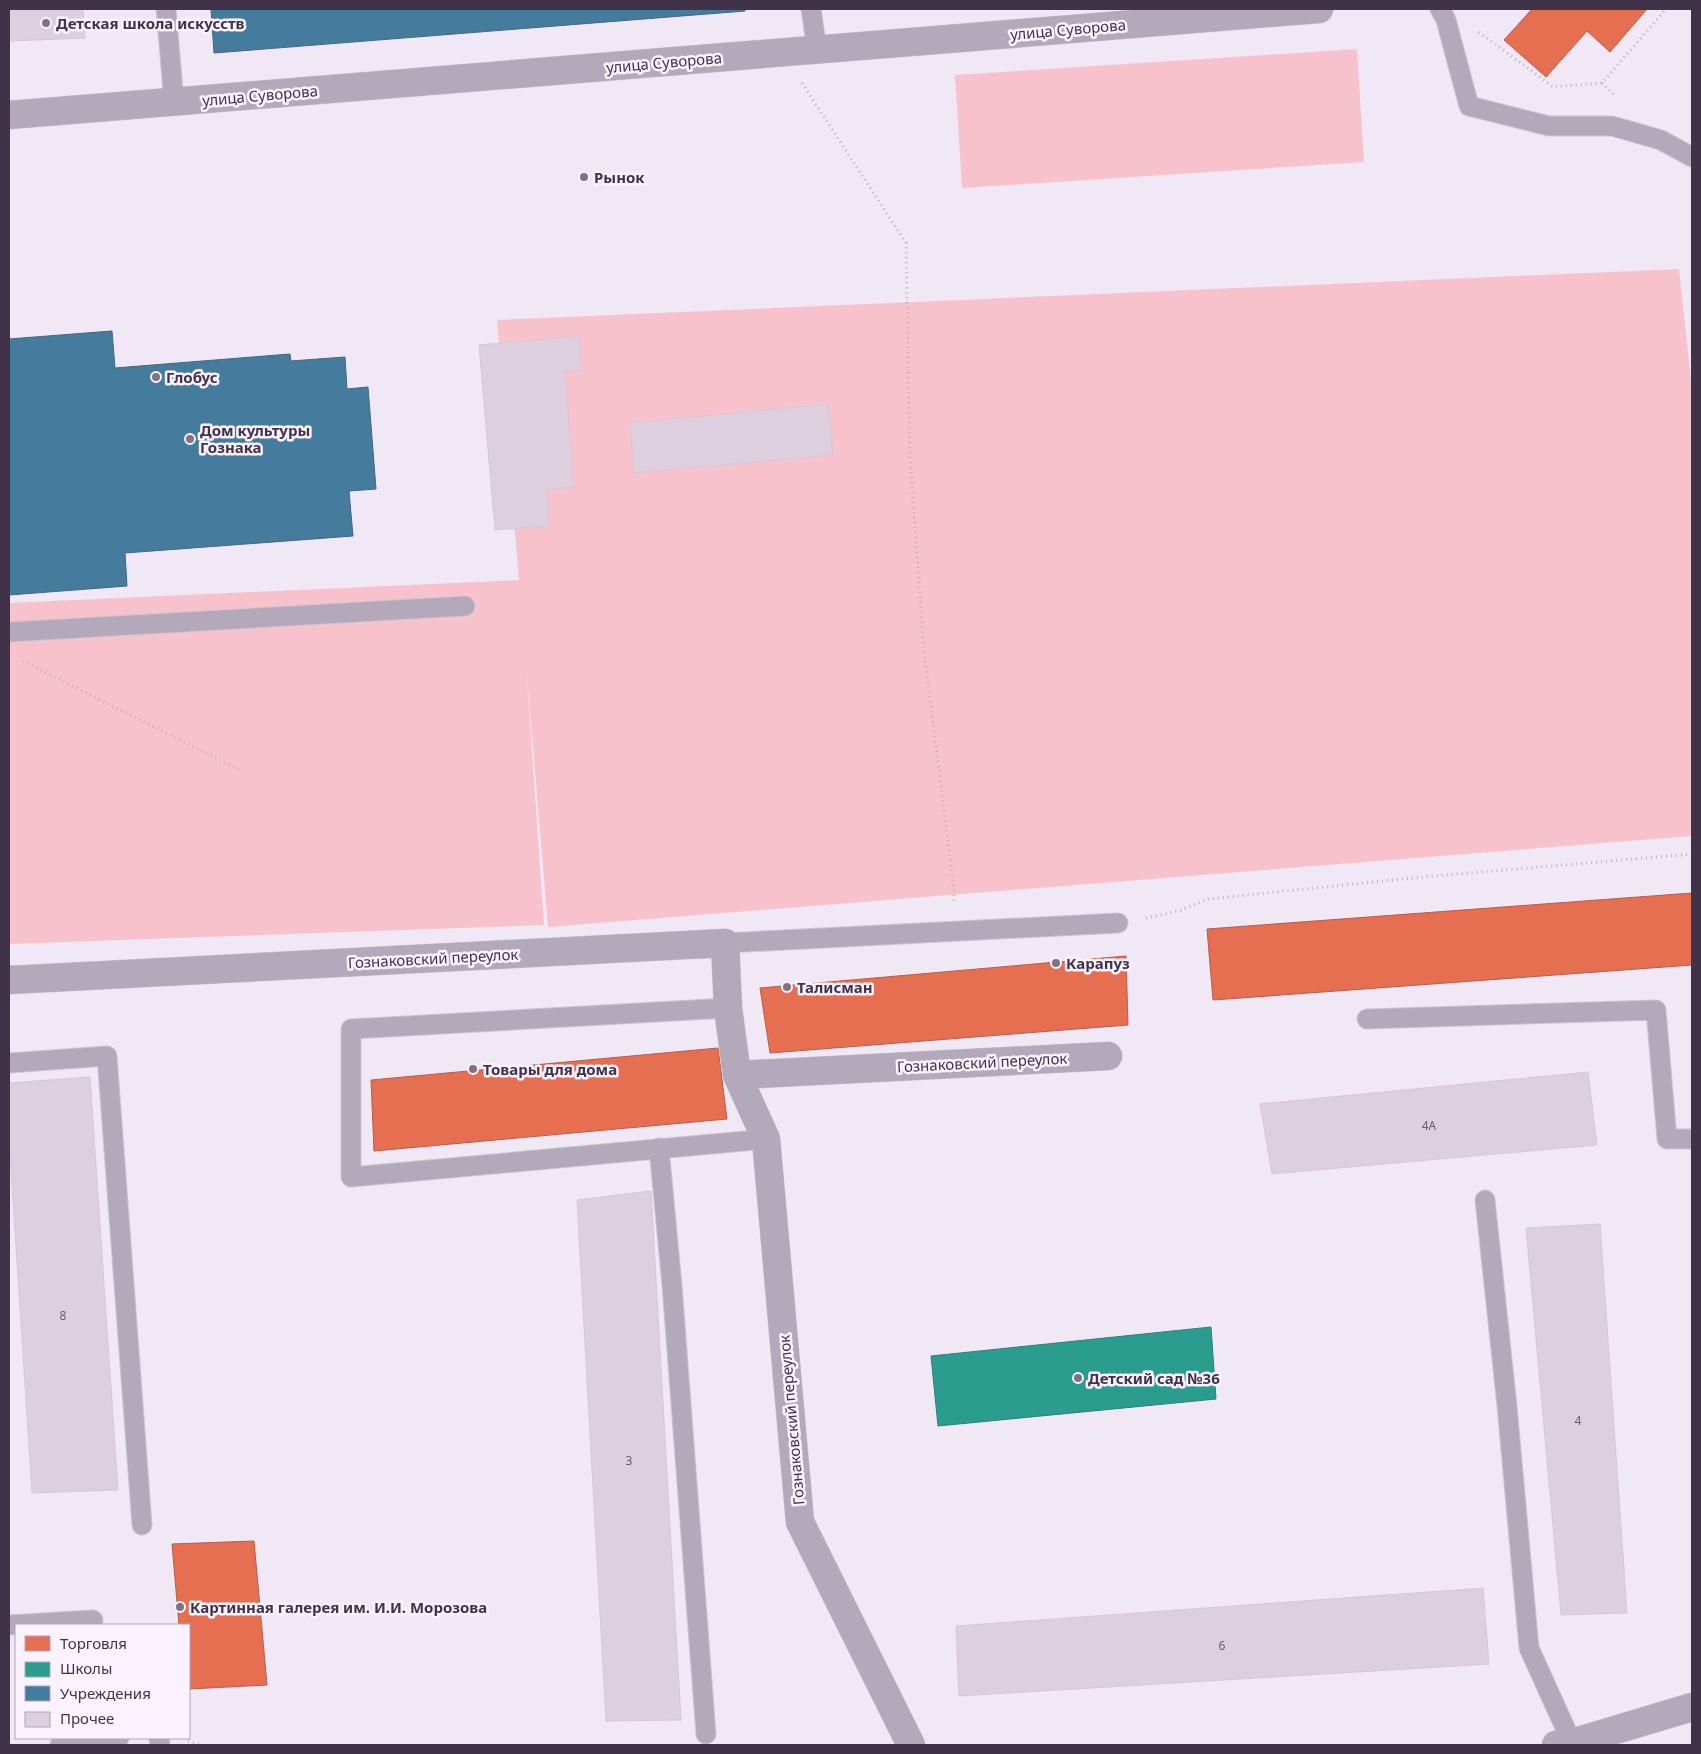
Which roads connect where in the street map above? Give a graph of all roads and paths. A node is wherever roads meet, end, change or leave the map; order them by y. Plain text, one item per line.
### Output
1 (166, 9) edge
2 (811, 9) edge
3 (1319, 9) edge
4 (1440, 9) edge
5 (1666, 9) edge
6 (1475, 29) dead end
7 (817, 50) junction
8 (782, 53) junction
9 (174, 102) junction
10 (9, 115) edge
11 (1692, 157) edge
12 (465, 606) dead end
13 (9, 632) edge
14 (17, 658) dead end
15 (242, 771) dead end
16 (1692, 854) edge
17 (1179, 912) dead end
18 (1118, 923) dead end
19 (955, 932) junction
20 (725, 943) junction
21 (9, 980) edge
22 (728, 1008) junction
23 (1367, 1019) dead end
24 (1108, 1056) dead end
25 (9, 1064) edge
26 (737, 1075) junction
27 (766, 1139) junction
28 (1692, 1139) edge
29 (659, 1148) junction
30 (1485, 1200) dead end
31 (142, 1525) dead end
32 (93, 1620) dead end
33 (26, 1624) edge
34 (1692, 1707) edge
35 (706, 1734) dead end
36 (111, 1739) edge
37 (1564, 1744) edge
38 (60, 1745) edge
39 (911, 1745) edge

1 - 9 lane
2 - 7 lane
3 - 7 street, улица Суворова
4 - 11 lane
5 - 6 path
7 - 8 street, улица Суворова
8 - 9 street, улица Суворова
8 - 19 path
9 - 10 street, улица Суворова
12 - 13 lane
14 - 15 path
16 - 17 path
18 - 19 lane
19 - 20 lane
20 - 21 street, Гознаковский переулок
20 - 22 street, Гознаковский переулок
22 - 26 street, Гознаковский переулок
22 - 29 lane
23 - 28 lane
24 - 26 street, Гознаковский переулок
25 - 31 lane
26 - 27 street, Гознаковский переулок
27 - 29 lane
27 - 39 street, Гознаковский переулок
29 - 35 lane
30 - 37 lane
32 - 33 lane
34 - 37 street
36 - 38 lane

